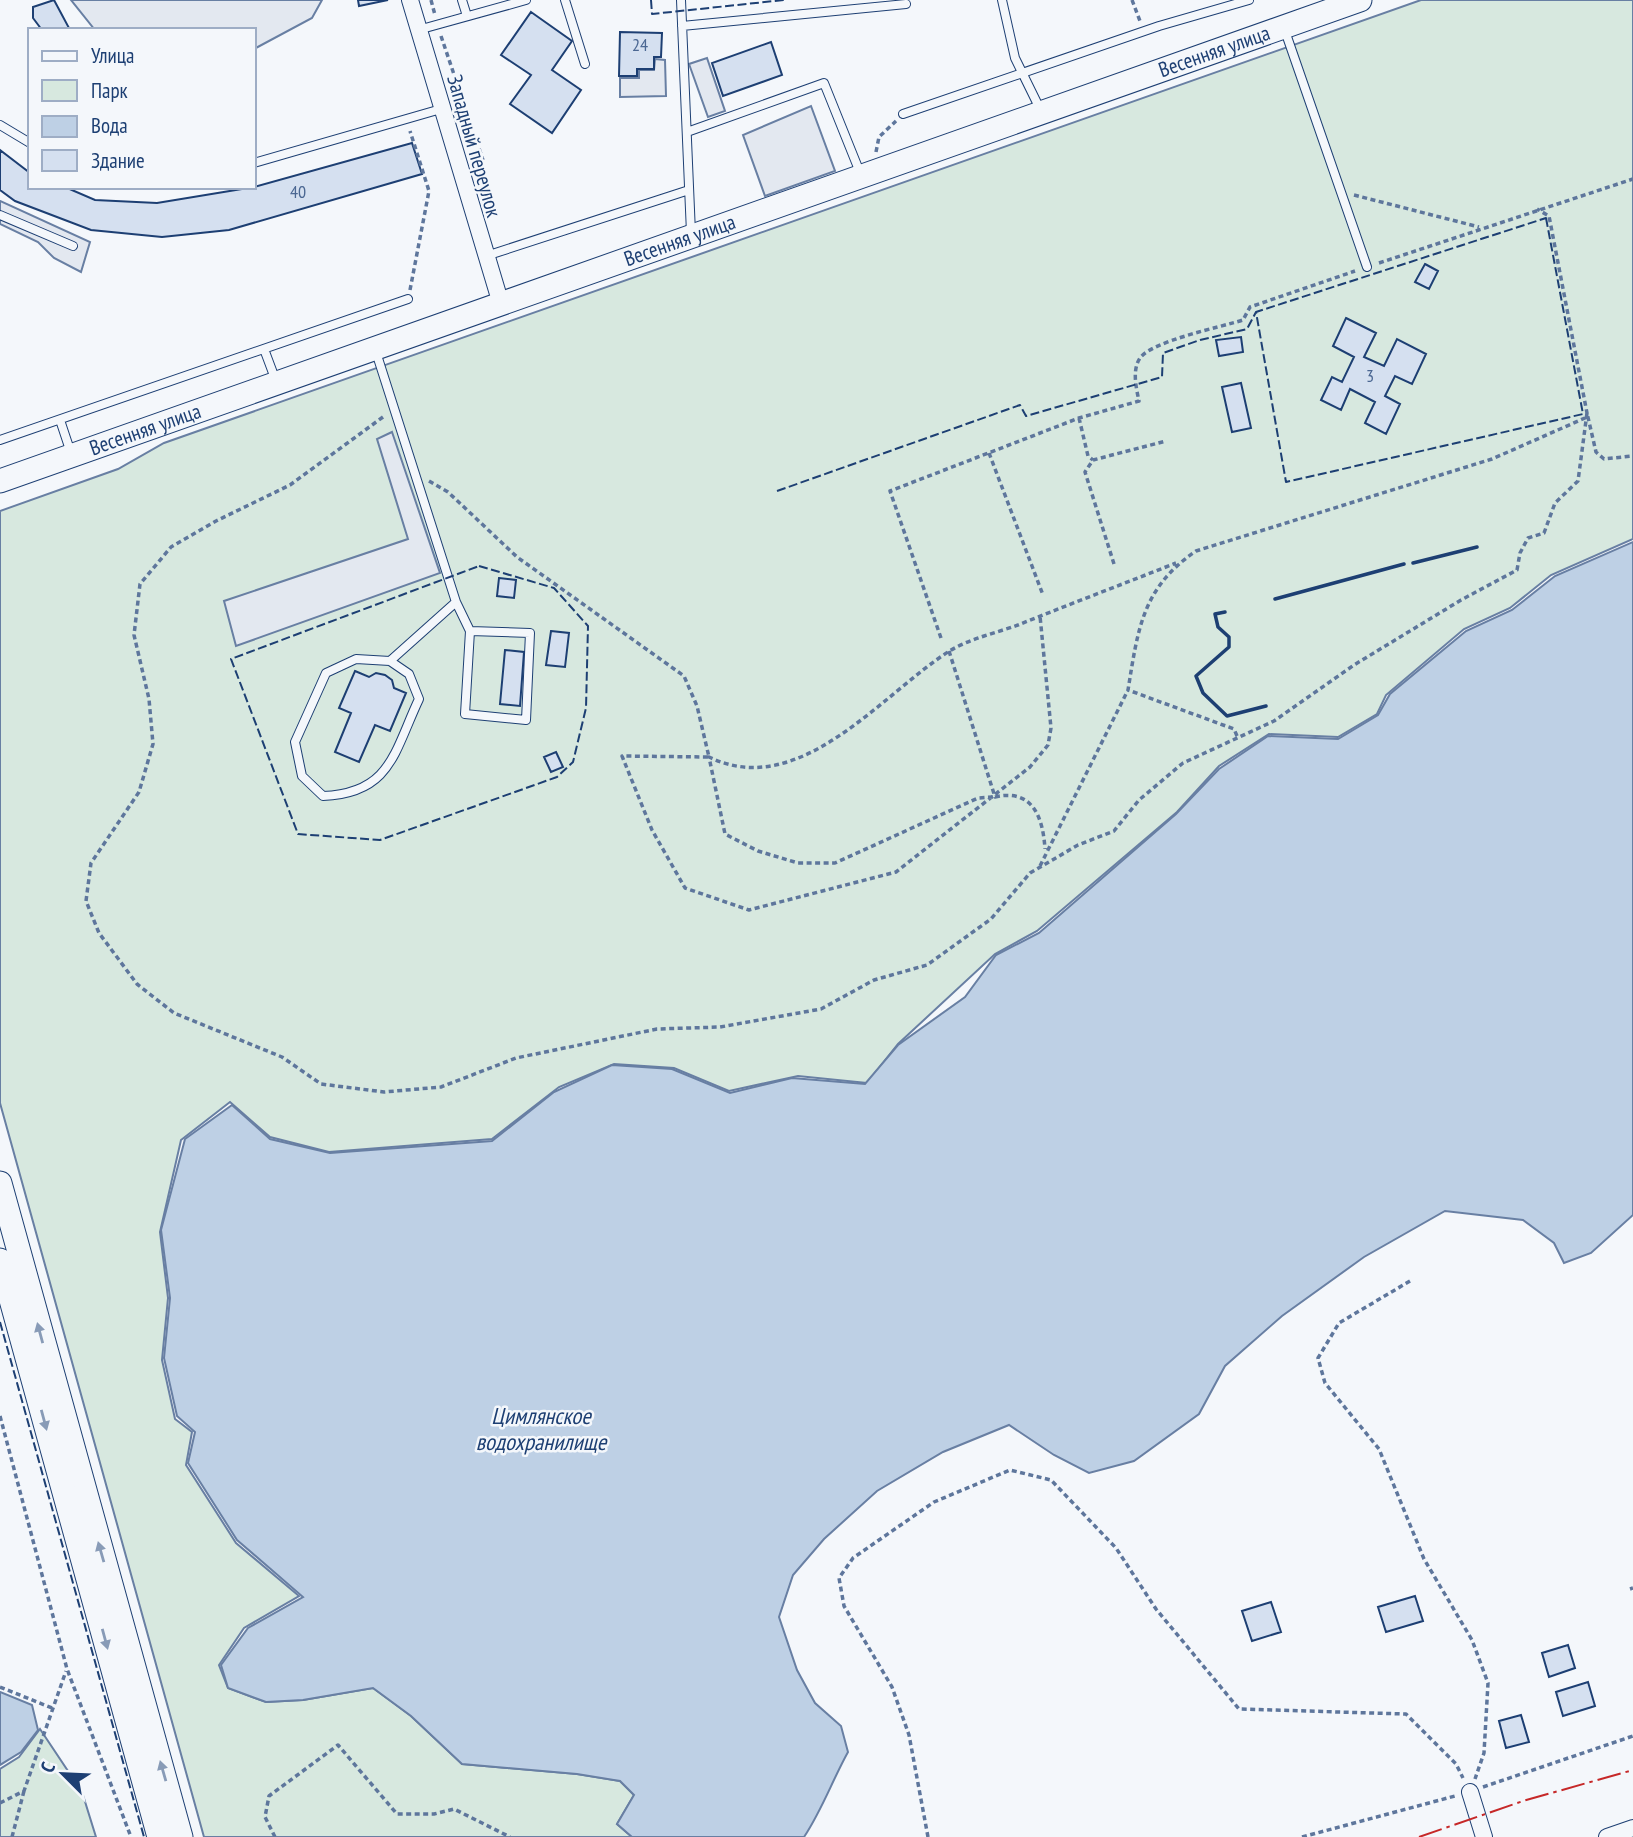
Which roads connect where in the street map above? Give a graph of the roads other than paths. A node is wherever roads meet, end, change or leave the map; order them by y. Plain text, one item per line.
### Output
1 (410, 0) edge
2 (462, 0) edge
3 (526, 0) edge
4 (565, 0) edge
5 (681, 0) edge
6 (1002, 0) edge
7 (1249, 0) edge
8 (1360, 0) edge
9 (510, 3) edge
10 (906, 4) dead end
11 (467, 16) junction
12 (682, 26) junction
13 (1284, 27) junction
14 (418, 30) junction
15 (585, 64) dead end
16 (1022, 73) junction
17 (441, 108) junction
18 (1041, 111) junction
19 (903, 114) road end
20 (0, 125) edge
21 (687, 132) junction
22 (28, 142) edge
23 (256, 162) edge
24 (867, 173) junction
25 (689, 190) junction
26 (0, 215) edge
27 (691, 236) junction
28 (73, 246) dead end
29 (485, 256) junction
30 (1367, 267) road end
31 (408, 299) road end
32 (500, 304) junction
33 (375, 348) junction
34 (264, 349) junction
35 (276, 383) junction
36 (60, 420) junction
37 (0, 440) edge
38 (72, 456) junction
39 (0, 481) edge
40 (456, 601) junction
41 (470, 631) junction
42 (390, 661) junction
43 (0, 1183) edge
44 (0, 1260) edge
45 (1470, 1792) road end
46 (1633, 1828) edge
47 (159, 1837) edge
48 (181, 1837) edge
49 (1484, 1837) edge
50 (1607, 1837) edge

1 - 14 street, Западный переулок
2 - 11 lane
3 - 9 lane
4 - 15 lane
5 - 12 lane
6 - 16 lane
7 - 16 lane
8 - 13 street, Весенняя улица
9 - 11 lane
10 - 12 lane
11 - 14 lane
12 - 21 lane
13 - 18 street, Весенняя улица
13 - 30 lane
14 - 17 street, Западный переулок
16 - 18 lane
16 - 19 lane
17 - 23 lane
17 - 29 street, Западный переулок
18 - 24 street, Весенняя улица
20 - 22 lane
21 - 24 lane
21 - 25 lane
24 - 27 street, Весенняя улица
25 - 27 lane
25 - 29 lane
26 - 28 lane
27 - 32 street, Весенняя улица
29 - 32 street, Западный переулок
31 - 34 lane
32 - 33 street, Весенняя улица
33 - 35 street, Весенняя улица
33 - 40 lane
34 - 35 lane
34 - 36 lane
35 - 38 street, Весенняя улица
36 - 37 lane
36 - 38 lane
38 - 39 street, Весенняя улица
40 - 41 lane
40 - 42 lane
41 - 41 lane
42 - 42 lane
48 -> 43 street
44 -> 47 street
45 - 49 street
46 - 50 street

